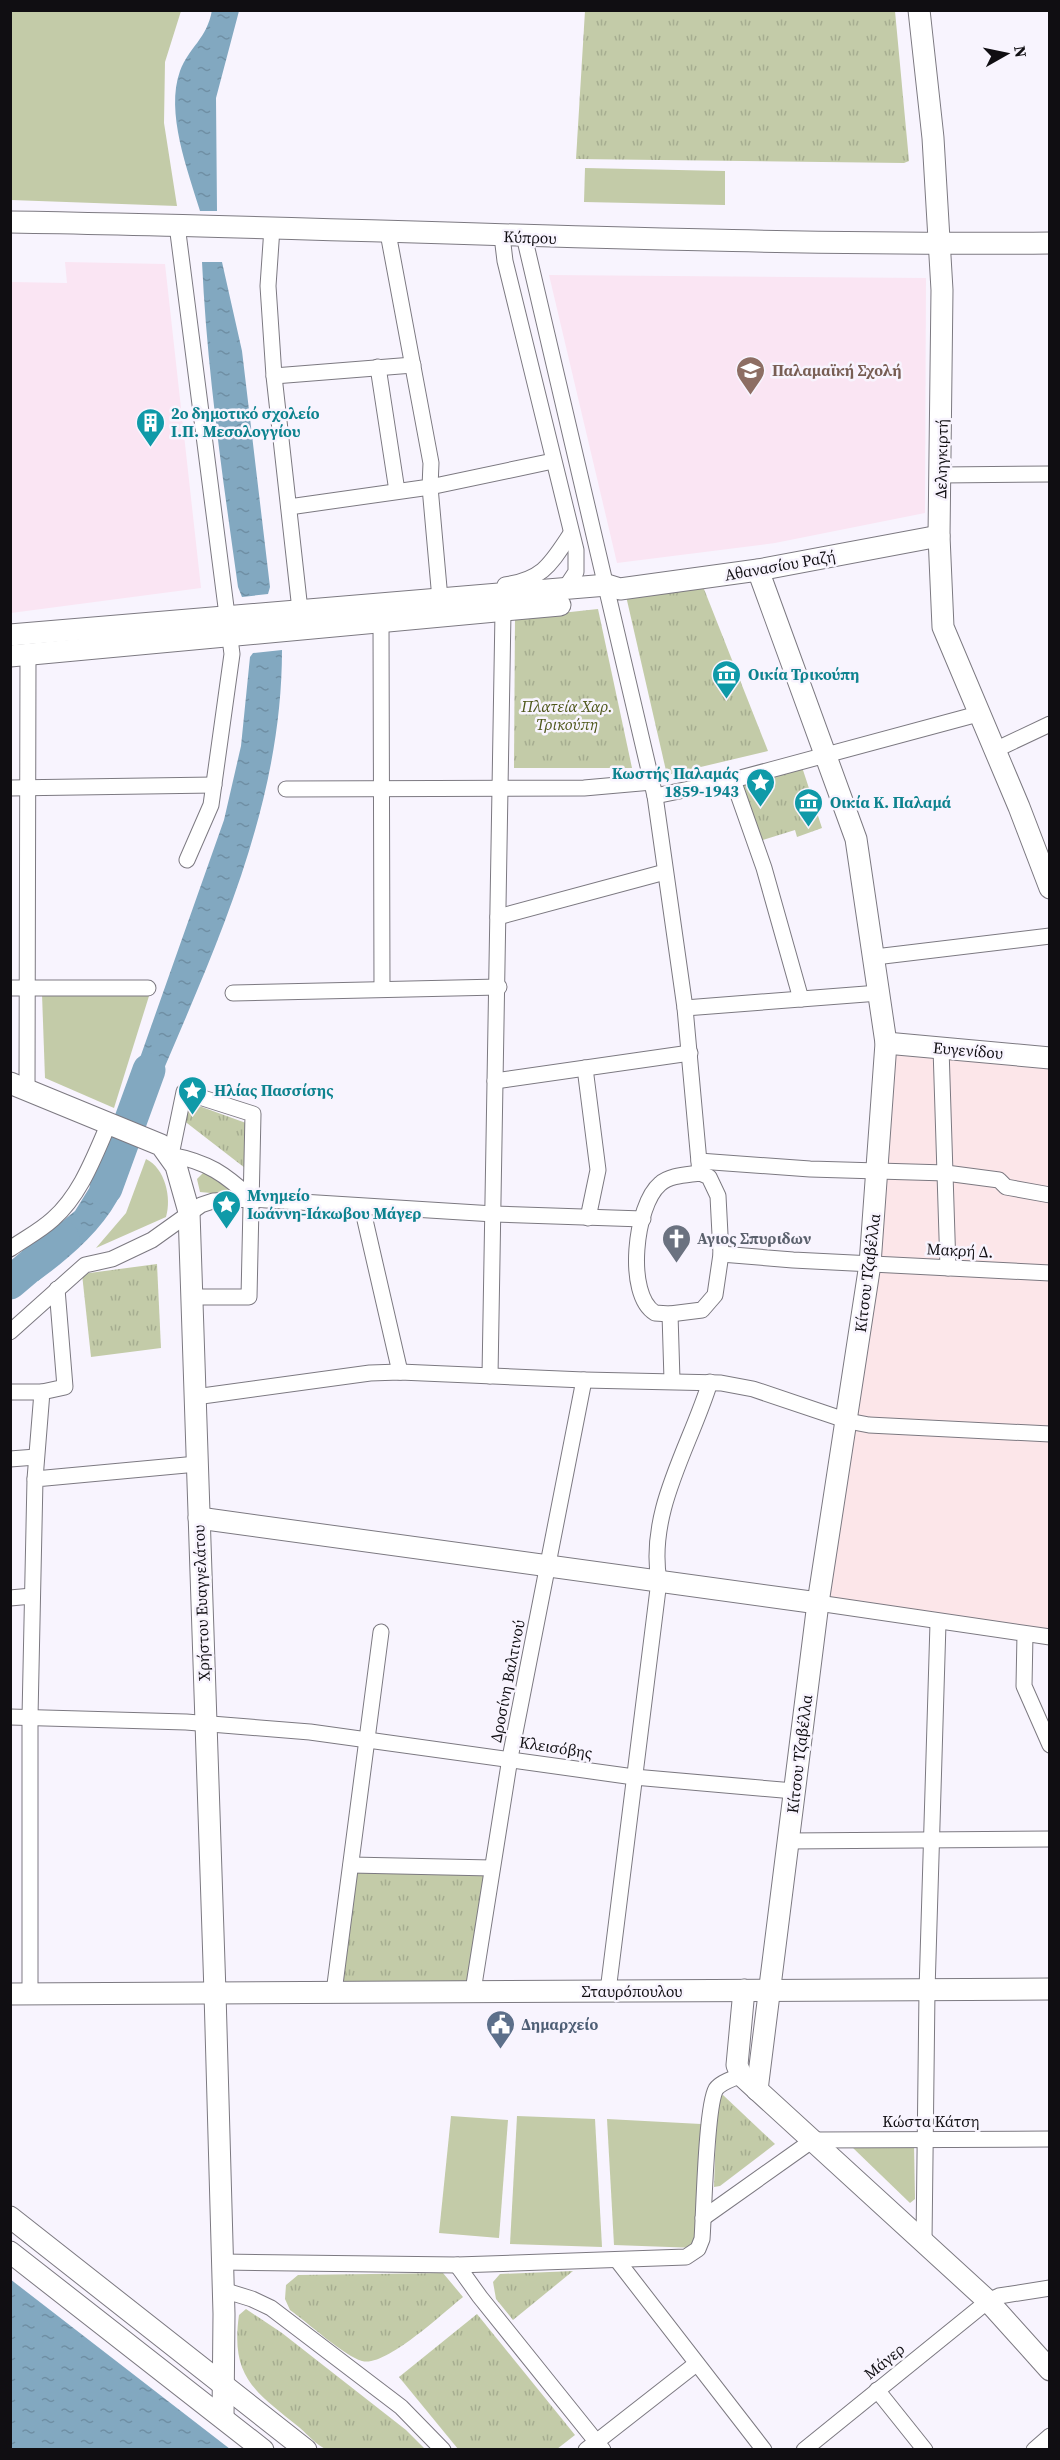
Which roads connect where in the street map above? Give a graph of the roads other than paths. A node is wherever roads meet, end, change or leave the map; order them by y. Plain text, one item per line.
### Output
1 (920, 10) edge
2 (10, 222) edge
3 (177, 225) junction
4 (272, 228) junction
5 (388, 233) junction
6 (502, 236) junction
7 (524, 236) junction
8 (1050, 243) edge
9 (938, 244) junction
10 (413, 364) junction
11 (378, 367) junction
12 (274, 376) junction
13 (553, 460) junction
14 (1050, 474) edge
15 (941, 475) junction
16 (430, 487) junction
17 (397, 491) junction
18 (289, 507) junction
19 (570, 535) junction
20 (939, 536) junction
21 (758, 570) junction
22 (612, 590) junction
23 (564, 591) junction
24 (439, 595) junction
25 (503, 612) junction
26 (301, 619) junction
27 (381, 621) junction
28 (228, 627) junction
29 (10, 635) edge
30 (19, 655) edge
31 (978, 714) junction
32 (1050, 724) edge
33 (995, 750) junction
34 (827, 756) junction
35 (733, 780) junction
36 (214, 785) junction
37 (10, 788) edge
38 (29, 788) junction
39 (381, 788) junction
40 (286, 789) dead end
41 (500, 789) junction
42 (653, 789) junction
43 (187, 860) dead end
44 (665, 872) junction
45 (1049, 881) edge
46 (498, 917) junction
47 (1050, 936) edge
48 (874, 957) junction
49 (29, 987) junction
50 (499, 987) junction
51 (10, 988) edge
52 (148, 988) dead end
53 (382, 988) junction
54 (233, 993) dead end
55 (879, 993) junction
56 (801, 999) junction
57 (685, 1008) junction
58 (886, 1043) junction
59 (940, 1048) junction
60 (690, 1053) junction
61 (1050, 1058) edge
62 (585, 1068) junction
63 (495, 1082) junction
64 (19, 1086) edge
65 (109, 1123) junction
66 (171, 1155) junction
67 (699, 1167) junction
68 (879, 1172) junction
69 (945, 1173) junction
70 (1050, 1195) edge
71 (252, 1199) junction
72 (362, 1207) junction
73 (189, 1212) junction
74 (494, 1214) junction
75 (588, 1218) junction
76 (644, 1219) junction
77 (10, 1249) edge
78 (721, 1254) junction
79 (870, 1264) junction
80 (948, 1268) junction
81 (1050, 1273) edge
82 (57, 1289) junction
83 (192, 1297) junction
84 (670, 1314) junction
85 (10, 1332) edge
86 (400, 1372) junction
87 (490, 1376) junction
88 (584, 1380) junction
89 (672, 1380) junction
90 (710, 1382) junction
91 (10, 1392) edge
92 (42, 1392) junction
93 (195, 1397) junction
94 (848, 1421) junction
95 (1050, 1434) edge
96 (36, 1457) junction
97 (10, 1458) edge
98 (197, 1464) junction
99 (34, 1479) junction
100 (199, 1518) junction
101 (549, 1566) junction
102 (659, 1581) junction
103 (32, 1596) junction
104 (10, 1598) edge
105 (818, 1603) junction
106 (938, 1623) junction
107 (381, 1632) dead end
108 (1025, 1634) junction
109 (1050, 1637) edge
110 (10, 1717) edge
111 (30, 1718) junction
112 (205, 1723) junction
113 (367, 1740) junction
114 (1050, 1745) edge
115 (510, 1758) junction
116 (634, 1777) junction
117 (794, 1791) junction
118 (930, 1839) junction
119 (1050, 1839) edge
120 (788, 1841) junction
121 (351, 1865) junction
122 (492, 1868) junction
123 (1050, 1989) edge
124 (744, 1990) junction
125 (769, 1990) junction
126 (473, 1991) junction
127 (608, 1991) junction
128 (927, 1991) junction
129 (334, 1992) junction
130 (215, 1993) junction
131 (20, 1994) edge
132 (741, 2075) junction
133 (757, 2090) junction
134 (924, 2139) junction
135 (1050, 2139) edge
136 (813, 2140) junction
137 (10, 2217) edge
138 (703, 2218) junction
139 (924, 2241) junction
140 (10, 2252) edge
141 (617, 2260) junction
142 (222, 2262) junction
143 (457, 2265) junction
144 (1050, 2288) edge
145 (223, 2290) junction
146 (988, 2301) junction
147 (696, 2364) junction
148 (1050, 2370) edge
149 (224, 2384) junction
150 (878, 2390) junction
151 (223, 2417) junction
152 (1050, 2436) edge
153 (595, 2447) edge
154 (1038, 2449) edge
155 (263, 2450) edge
156 (306, 2450) edge
157 (443, 2450) edge
158 (764, 2450) edge
159 (804, 2450) edge
160 (926, 2450) edge

1 - 9 street, Δεληγκιρτή
2 - 3 street, Κύπρου
3 - 4 street, Κύπρου
3 - 28 street
4 - 5 street, Κύπρου
4 - 12 street
5 - 6 street, Κύπρου
5 - 10 street
6 - 7 street, Κύπρου
6 - 13 street
7 - 9 street, Κύπρου
7 - 22 street
8 - 9 street, Κύπρου
9 - 15 street, Δεληγκιρτή
10 - 11 street
10 - 16 street
11 - 12 street
11 - 17 street
12 - 18 street
13 - 16 street
13 - 19 street
14 - 15 street
15 - 20 street, Δεληγκιρτή
16 - 17 street
16 - 24 street
17 - 18 street
18 - 26 street
19 - 23 street
19 - 24 street
20 - 21 street, Αθανασίου Ραζή
20 - 31 street, Δεληγκιρτή
21 - 22 street, Αθανασίου Ραζή
21 - 34 street, Κίτσου Τζαβέλλα
22 - 23 street
22 - 25 street
22 - 42 street
23 - 24 street
24 - 26 street
25 - 27 street
25 - 41 street
26 - 27 street
26 - 28 street
27 - 39 street
28 - 29 street
28 - 30 street
28 - 36 street
30 - 38 street
31 - 33 street, Δεληγκιρτή
31 - 34 street
32 - 33 street
33 - 45 street, Δεληγκιρτή
34 - 35 street
34 - 48 street, Κίτσου Τζαβέλλα
35 - 42 street
35 - 56 street
36 - 38 street
36 - 43 street
37 - 38 street
38 - 49 street
39 - 40 street
39 - 41 street
39 - 53 street
41 - 42 street
41 - 46 street
42 - 44 street
44 - 46 street
44 - 57 street
46 - 50 street
47 - 48 street
48 - 55 street, Κίτσου Τζαβέλλα
49 - 51 street
49 - 52 street
49 - 64 street
50 - 53 street
50 - 63 street
53 - 54 street
55 - 56 street
55 - 58 street, Κίτσου Τζαβέλλα
56 - 57 street
57 - 60 street
58 - 59 street, Ευγενίδου
58 - 68 street, Κίτσου Τζαβέλλα
59 - 61 street, Ευγενίδου
59 - 69 street
60 - 62 street
60 - 67 street
62 - 63 street
62 - 75 street
63 - 74 street
64 - 65 street
65 - 66 street
65 - 77 street
66 - 71 street
66 - 71 street
66 - 73 street, Χρήστου Ευαγγελάτου
67 - 68 street
67 - 76 street
67 - 78 street
68 - 69 street
68 - 79 street, Κίτσου Τζαβέλλα
69 - 70 street
69 - 80 street
71 - 72 street
71 - 73 street
71 - 83 street
72 - 74 street
72 - 86 street
73 - 82 street
73 - 83 street, Χρήστου Ευαγγελάτου
74 - 75 street
74 - 87 street
75 - 76 street
76 - 84 street
78 - 79 street, Μακρή Δ.
78 - 84 street
79 - 80 street, Μακρή Δ.
79 - 94 street, Κίτσου Τζαβέλλα
80 - 81 street, Μακρή Δ.
82 - 85 street
82 - 92 street
83 - 93 street, Χρήστου Ευαγγελάτου
84 - 89 street
86 - 87 street
86 - 93 street
87 - 88 street
88 - 89 street
88 - 101 street, Δροσίνη Βαλτινού
89 - 90 street
90 - 94 street
90 - 102 street
91 - 92 street
92 - 96 street
93 - 98 street, Χρήστου Ευαγγελάτου
94 - 95 street
94 - 105 street, Κίτσου Τζαβέλλα
96 - 97 street
96 - 99 street
98 - 99 street
98 - 100 street, Χρήστου Ευαγγελάτου
99 - 103 street
100 - 101 street
100 - 112 street, Χρήστου Ευαγγελάτου
101 - 102 street
101 - 115 street, Δροσίνη Βαλτινού
102 - 105 street
102 - 116 street
103 - 104 street
103 - 111 street
105 - 106 street
105 - 117 street, Κίτσου Τζαβέλλα
106 - 108 street
106 - 118 street
107 - 113 street
108 - 109 street
108 - 114 street
110 - 111 street, Κλεισόβης
111 - 112 street, Κλεισόβης
111 - 131 street
112 - 113 street, Κλεισόβης
112 - 130 street, Χρήστου Ευαγγελάτου
113 - 115 street, Κλεισόβης
113 - 121 street
115 - 116 street, Κλεισόβης
115 - 122 street, Δροσίνη Βαλτινού
116 - 117 street, Κλεισόβης
116 - 127 street
117 - 120 street, Κίτσου Τζαβέλλα
118 - 119 street
118 - 120 street
118 - 128 street
120 - 125 street, Κίτσου Τζαβέλλα
121 - 122 street
121 - 129 street
122 - 126 street, Δροσίνη Βαλτινού
123 - 128 street, Σταυρόπουλου
124 - 125 street, Σταυρόπουλου
124 - 127 street, Σταυρόπουλου
124 - 132 street
125 - 128 street, Σταυρόπουλου
125 - 133 street, Κίτσου Τζαβέλλα
126 - 127 street, Σταυρόπουλου
126 - 129 street, Σταυρόπουλου
128 - 134 street
129 - 130 street, Σταυρόπουλου
130 - 131 street, Σταυρόπουλου
130 - 142 street, Χρήστου Ευαγγελάτου
132 - 133 street
132 - 138 street
133 - 136 street
134 - 135 street, Κώστα Κάτση
134 - 136 street, Κώστα Κάτση
134 - 139 street
136 - 138 street
136 - 139 street
137 - 149 street
138 - 141 street
139 - 146 street
140 - 151 street
141 - 143 street
141 - 147 street
142 - 143 street
142 - 145 street, Χρήστου Ευαγγελάτου
143 - 153 street
144 - 146 street
145 - 149 street, Χρήστου Ευαγγελάτου
145 - 157 street
146 - 148 street
146 - 150 street, Μάγερ
147 - 153 street
147 - 158 street
149 - 151 street, Χρήστου Ευαγγελάτου
149 - 156 street
150 - 159 street, Μάγερ
150 - 160 street
151 - 155 street
152 - 154 street

